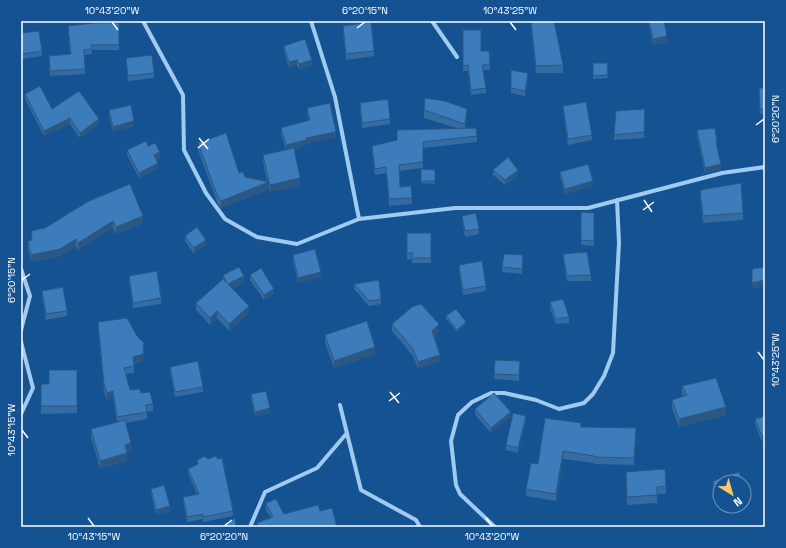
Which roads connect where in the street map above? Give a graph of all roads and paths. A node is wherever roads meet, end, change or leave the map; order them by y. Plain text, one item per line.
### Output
1 (143, 21) edge
2 (310, 21) edge
3 (432, 21) edge
4 (457, 57) dead end
5 (765, 167) edge
6 (617, 200) junction
7 (359, 219) junction
8 (21, 269) edge
9 (21, 330) edge
10 (21, 342) edge
11 (340, 405) dead end
12 (21, 414) edge
13 (347, 433) junction
14 (250, 527) edge
15 (420, 527) edge
16 (495, 527) edge

1 - 7 street
2 - 7 street
3 - 4 street
5 - 6 street
6 - 7 street
6 - 16 street
8 - 9 street
10 - 12 street
11 - 13 street
13 - 14 street
13 - 15 street

